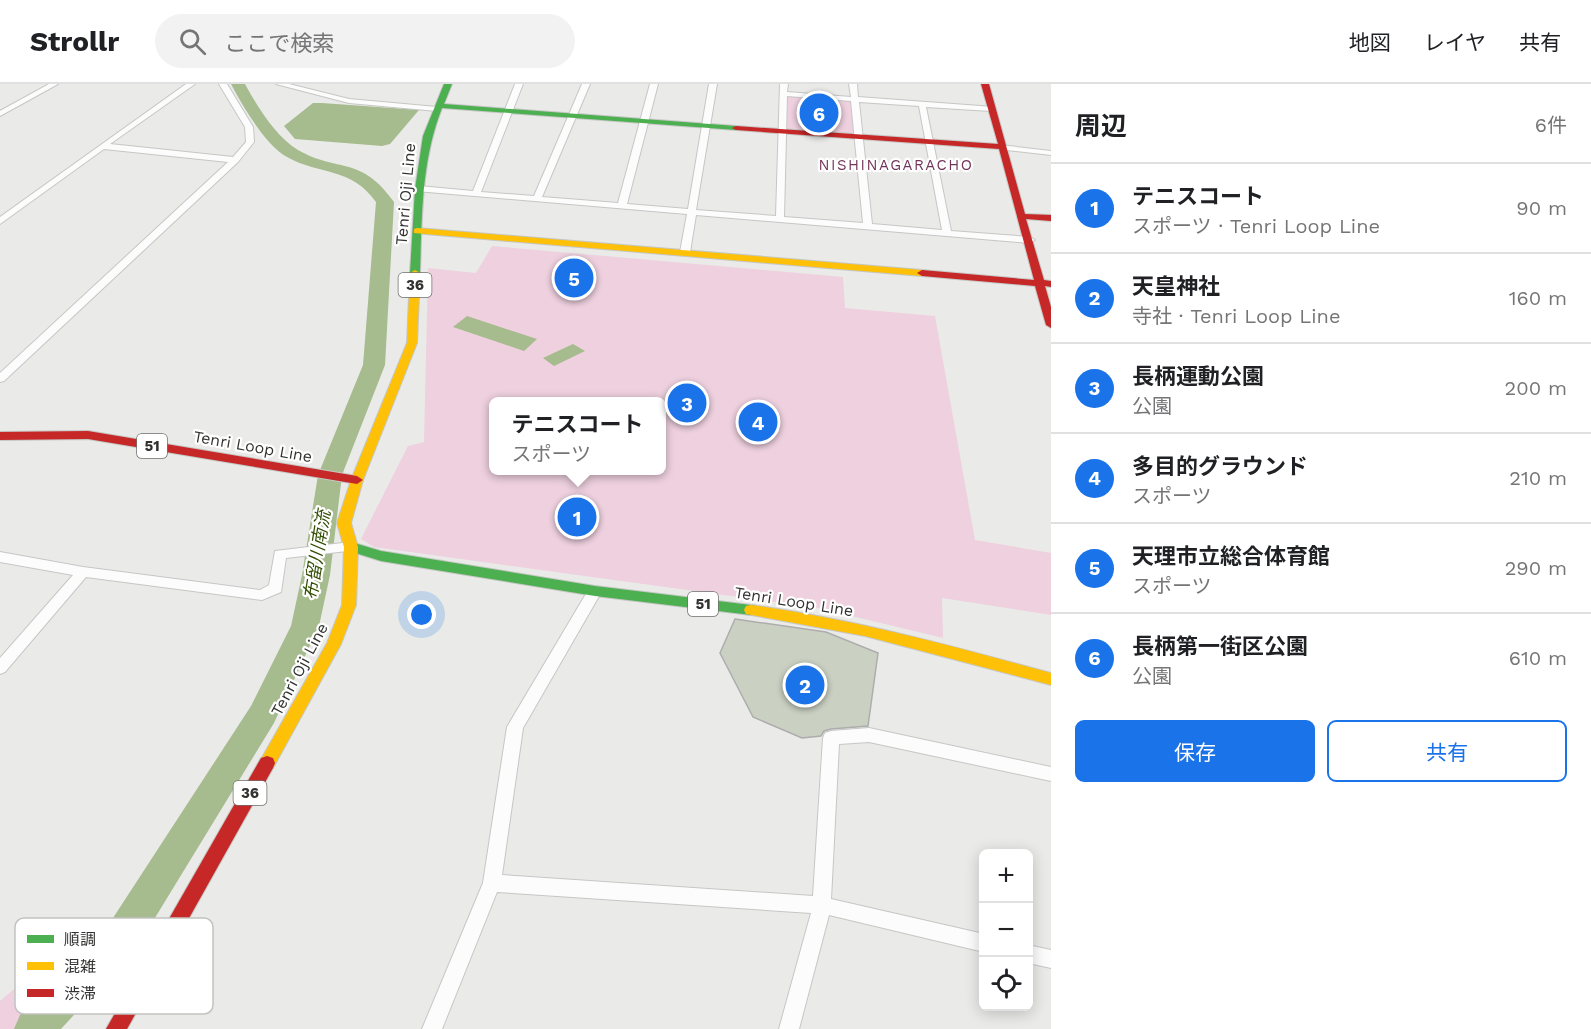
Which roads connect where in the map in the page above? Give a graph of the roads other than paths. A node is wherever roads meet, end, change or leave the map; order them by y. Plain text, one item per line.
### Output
1 (54, 84) edge
2 (191, 84) edge
3 (224, 84) edge
4 (280, 84) edge
5 (448, 84) edge
6 (519, 84) edge
7 (586, 84) edge
8 (654, 84) edge
9 (713, 84) edge
10 (784, 84) edge
11 (853, 84) edge
12 (985, 84) edge
13 (783, 94) junction
14 (855, 99) junction
15 (922, 105) junction
16 (438, 107) junction
17 (991, 109) junction
18 (507, 111) junction
19 (0, 114) edge
20 (574, 116) junction
21 (644, 121) junction
22 (706, 126) junction
23 (782, 130) junction
24 (859, 136) junction
25 (929, 142) junction
26 (102, 146) junction
27 (1000, 147) junction
28 (1051, 147) edge
29 (1051, 153) edge
30 (235, 160) junction
31 (419, 189) junction
32 (476, 194) junction
33 (537, 199) junction
34 (622, 206) junction
35 (692, 212) junction
36 (1022, 216) junction
37 (1051, 218) edge
38 (780, 219) junction
39 (0, 221) edge
40 (868, 226) junction
41 (417, 231) junction
42 (947, 233) junction
43 (1030, 240) junction
44 (685, 252) junction
45 (1047, 284) edge
46 (1051, 325) edge
47 (0, 379) edge
48 (0, 436) edge
49 (353, 479) junction
50 (344, 548) junction
51 (0, 557) edge
52 (83, 572) junction
53 (595, 591) junction
54 (0, 668) edge
55 (1051, 679) edge
56 (1051, 774) edge
57 (492, 883) junction
58 (822, 904) junction
59 (179, 918) edge
60 (979, 942) edge
61 (1033, 955) edge
62 (1051, 959) edge
63 (124, 1014) edge
64 (116, 1029) edge
65 (432, 1029) edge
66 (789, 1029) edge

1 - 19 street
2 - 26 street
3 - 30 street
4 - 16 street
5 - 16 main road, Tenri Oji Line / 36
6 - 18 street
7 - 20 street
8 - 21 street
9 - 22 street
10 - 13 street
11 - 14 street
12 - 17 main road
13 - 14 street
13 - 23 street
14 - 15 street
14 - 24 street
15 - 17 street
15 - 25 street
16 - 18 main road
16 - 31 main road, Tenri Oji Line / 36
17 - 27 main road
18 - 20 main road
18 - 32 street
20 - 21 main road
20 - 33 street
21 - 22 main road
21 - 34 street
22 - 23 main road
22 - 35 street
23 - 24 main road
23 - 38 street
24 - 25 main road
24 - 40 street
25 - 27 main road
25 - 42 street
26 - 30 street
26 - 39 street
27 - 28 street
27 - 29 street
27 - 36 main road
30 - 47 street
31 - 32 street
31 - 41 main road, Tenri Oji Line / 36
32 - 33 street
33 - 34 street
34 - 35 street
35 - 38 street
35 - 44 street
36 - 37 main road
36 - 43 main road
38 - 40 street
40 - 42 street
41 - 44 main road
41 - 49 main road, Tenri Oji Line / 36
42 - 43 street
43 - 45 main road
44 - 45 main road
45 - 46 main road
48 - 49 main road, Tenri Loop Line / 51
49 - 50 main road, Tenri Oji Line / 36
50 - 52 street
50 - 53 main road, Tenri Loop Line / 51
50 - 59 main road, Tenri Oji Line / 36
51 - 52 street
52 - 54 street
53 - 55 main road, Tenri Loop Line / 51
53 - 57 street
56 - 58 street
57 - 58 street
57 - 65 street
58 - 60 street
58 - 66 street
61 - 62 street
63 - 64 main road, Tenri Oji Line / 36

